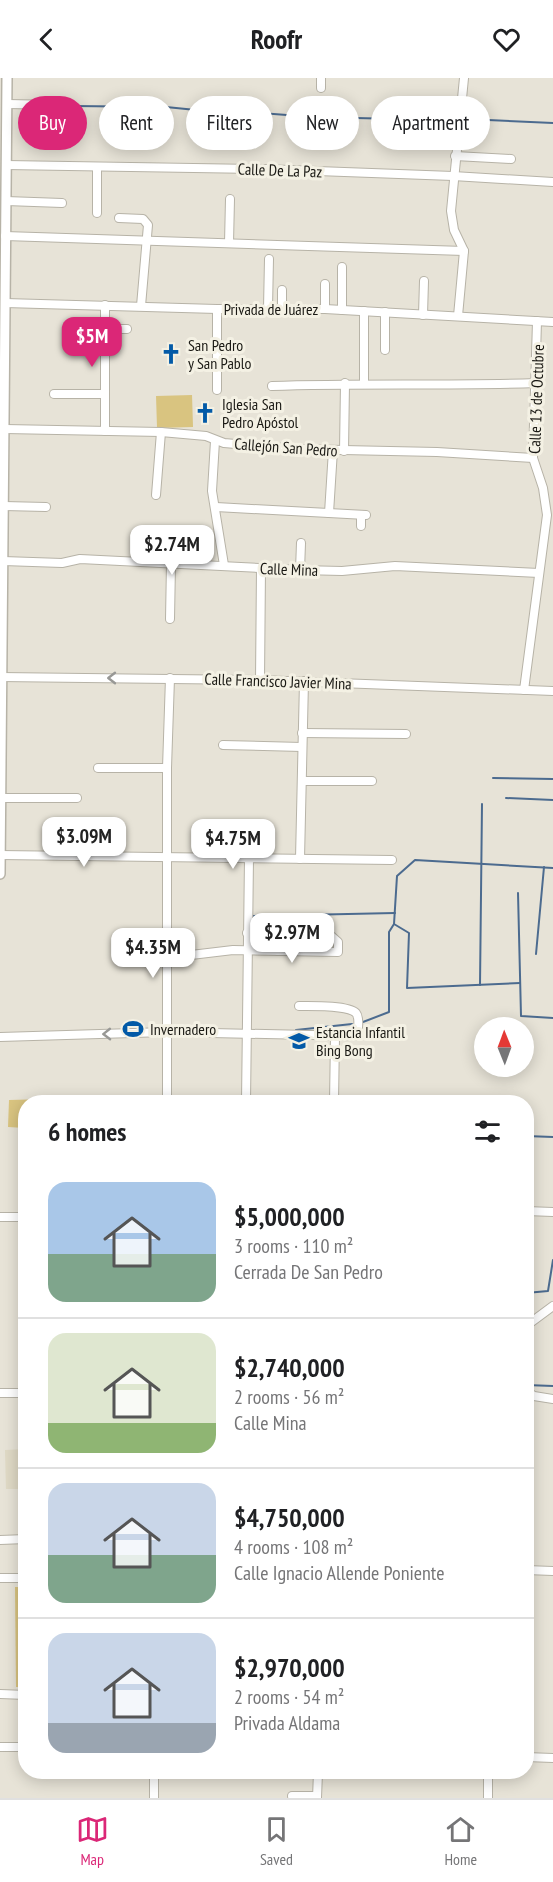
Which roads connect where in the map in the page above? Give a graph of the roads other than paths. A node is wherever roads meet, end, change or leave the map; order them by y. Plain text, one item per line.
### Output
1 (7, 78) edge
2 (321, 78) edge
3 (464, 78) edge
4 (321, 88) dead end
5 (7, 104) junction
6 (18, 104) edge
7 (455, 156) junction
8 (512, 159) dead end
9 (6, 165) junction
10 (98, 167) junction
11 (453, 176) junction
12 (553, 182) edge
13 (230, 199) dead end
14 (6, 201) junction
15 (62, 203) dead end
16 (97, 213) dead end
17 (119, 218) dead end
18 (3, 224) edge
19 (5, 236) junction
20 (147, 240) junction
21 (229, 243) junction
22 (464, 251) junction
23 (268, 258) dead end
24 (342, 267) dead end
25 (424, 281) dead end
26 (325, 284) dead end
27 (282, 290) dead end
28 (4, 303) junction
29 (105, 305) junction
30 (141, 306) junction
31 (268, 308) junction
32 (282, 308) junction
33 (217, 309) junction
34 (325, 309) junction
35 (342, 310) junction
36 (364, 311) junction
37 (385, 312) junction
38 (423, 315) junction
39 (458, 316) junction
40 (537, 321) junction
41 (553, 322) edge
42 (105, 328) junction
43 (127, 329) dead end
44 (385, 350) dead end
45 (2, 373) edge
46 (345, 383) junction
47 (364, 383) junction
48 (536, 383) junction
49 (272, 386) dead end
50 (217, 390) dead end
51 (54, 394) dead end
52 (105, 394) junction
53 (2, 410) edge
54 (5, 429) junction
55 (105, 431) junction
56 (161, 432) junction
57 (214, 441) junction
58 (333, 450) junction
59 (344, 451) junction
60 (533, 458) junction
61 (156, 495) dead end
62 (3, 502) edge
63 (46, 507) dead end
64 (216, 507) junction
65 (329, 513) junction
66 (361, 526) dead end
67 (301, 543) dead end
68 (3, 561) junction
69 (171, 564) junction
70 (224, 566) junction
71 (261, 568) junction
72 (300, 570) junction
73 (539, 573) junction
74 (170, 619) dead end
75 (1, 677) edge
76 (170, 678) junction
77 (260, 680) junction
78 (304, 681) junction
79 (524, 690) junction
80 (553, 691) edge
81 (1, 709) edge
82 (303, 733) junction
83 (406, 734) dead end
84 (222, 745) dead end
85 (303, 747) junction
86 (98, 768) dead end
87 (167, 768) junction
88 (303, 781) junction
89 (372, 782) dead end
90 (1, 798) edge
91 (77, 798) dead end
92 (0, 855) edge
93 (167, 856) junction
94 (249, 858) junction
95 (300, 859) junction
96 (392, 860) dead end
97 (0, 874) edge
98 (277, 932) junction
99 (247, 933) junction
100 (247, 951) junction
101 (278, 951) junction
102 (166, 958) junction
103 (299, 1006) dead end
104 (165, 1032) junction
105 (246, 1035) junction
106 (0, 1037) edge
107 (335, 1037) junction
108 (167, 1095) edge
109 (246, 1095) edge
110 (334, 1095) edge
111 (534, 1211) edge
112 (553, 1212) edge
113 (0, 1217) edge
114 (18, 1217) edge
115 (553, 1306) edge
116 (534, 1320) edge
117 (18, 1393) edge
118 (0, 1394) edge
119 (534, 1396) edge
120 (553, 1399) edge
121 (18, 1539) edge
122 (0, 1540) edge
123 (534, 1570) edge
124 (553, 1571) edge
125 (0, 1578) edge
126 (18, 1578) edge
127 (0, 1694) edge
128 (18, 1695) edge
129 (0, 1747) edge
130 (18, 1747) edge
131 (534, 1757) edge
132 (553, 1758) edge
133 (154, 1779) edge
134 (318, 1779) edge
135 (488, 1779) edge
136 (292, 1796) dead end
137 (317, 1797) edge
138 (154, 1798) edge
139 (488, 1798) edge

1 - 5 main road
2 - 4 street
3 - 7 street
5 - 6 street
5 - 9 main road
7 - 8 street
7 - 11 street
9 - 10 street, Calle De La Paz
9 - 14 main road
10 - 11 street, Calle De La Paz
10 - 16 street
11 - 12 street, Calle De La Paz
11 - 22 street
13 - 21 street
14 - 15 street
14 - 18 main road
17 - 20 street
18 - 19 main road
19 - 20 street
19 - 28 main road
20 - 21 street
20 - 30 street
21 - 22 street
22 - 39 street
23 - 31 street
24 - 35 street
25 - 38 street
26 - 34 street
27 - 32 street
28 - 29 street, Privada de Juárez
28 - 45 main road
29 - 30 street, Privada de Juárez
29 - 42 street
30 - 33 street, Privada de Juárez
31 - 32 street, Privada de Juárez
31 - 33 street, Privada de Juárez
32 - 34 street, Privada de Juárez
33 - 50 street
34 - 35 street, Privada de Juárez
35 - 36 street, Privada de Juárez
36 - 37 street, Privada de Juárez
36 - 47 street
37 - 38 street, Privada de Juárez
37 - 44 street
38 - 39 street, Privada de Juárez
39 - 40 street, Privada de Juárez
40 - 41 street, Privada de Juárez
40 - 48 street, Calle 13 de Octubre
42 - 43 street
42 - 52 street
45 - 53 main road
46 - 47 street
46 - 49 street
46 - 59 street
47 - 48 street
48 - 60 street, Calle 13 de Octubre
51 - 52 street
52 - 55 street
53 - 54 main road
54 - 55 street, Callejón San Pedro
54 - 62 main road
55 - 56 street, Callejón San Pedro
56 - 57 street, Callejón San Pedro
56 - 61 street
57 - 58 street, Callejón San Pedro
57 - 64 street
58 - 59 street, Callejón San Pedro
58 - 65 street
59 - 60 street, Callejón San Pedro
60 - 73 street, Calle 13 de Octubre
62 - 63 street
62 - 68 main road
64 - 65 street
64 - 70 street
65 - 66 street
67 - 72 street
68 - 69 street, Calle Mina
68 - 75 main road
69 - 70 street, Calle Mina
69 - 74 street
70 - 71 street, Calle Mina
71 - 72 street, Calle Mina
71 - 77 street
72 - 73 street, Calle Mina
73 - 79 street, Calle 13 de Octubre
76 -> 75 street, Calle Francisco Javier Mina
75 - 81 main road
76 - 77 street, Calle Francisco Javier Mina
76 - 87 street
77 - 78 street, Calle Francisco Javier Mina
78 - 79 street, Calle Francisco Javier Mina
78 - 82 street
79 - 80 street, Calle Francisco Javier Mina
81 - 90 main road
82 - 83 street
82 - 85 street
84 - 85 street
85 - 88 street
86 - 87 street
87 - 93 street
88 - 89 street
88 - 95 street
90 - 91 street
90 - 92 main road
92 - 93 street
92 - 97 main road
93 - 94 street
93 - 102 street
94 - 95 street
94 - 99 street
95 - 96 street
98 - 99 street
98 - 101 street
98 - 101 street
99 - 100 street
100 - 101 street
100 - 102 street
100 - 105 street
102 - 104 street
103 - 107 street
104 - 105 street
104 -> 106 street
104 - 108 street
105 - 107 street
105 - 109 street
107 - 110 street
111 - 112 street
113 - 114 street
115 - 116 street
117 - 118 street
119 - 120 street
121 - 122 street
123 - 124 street
125 - 126 street
127 - 128 street
129 - 130 street
131 - 132 street
133 - 138 street
134 - 137 street
135 - 139 street
136 - 137 street

